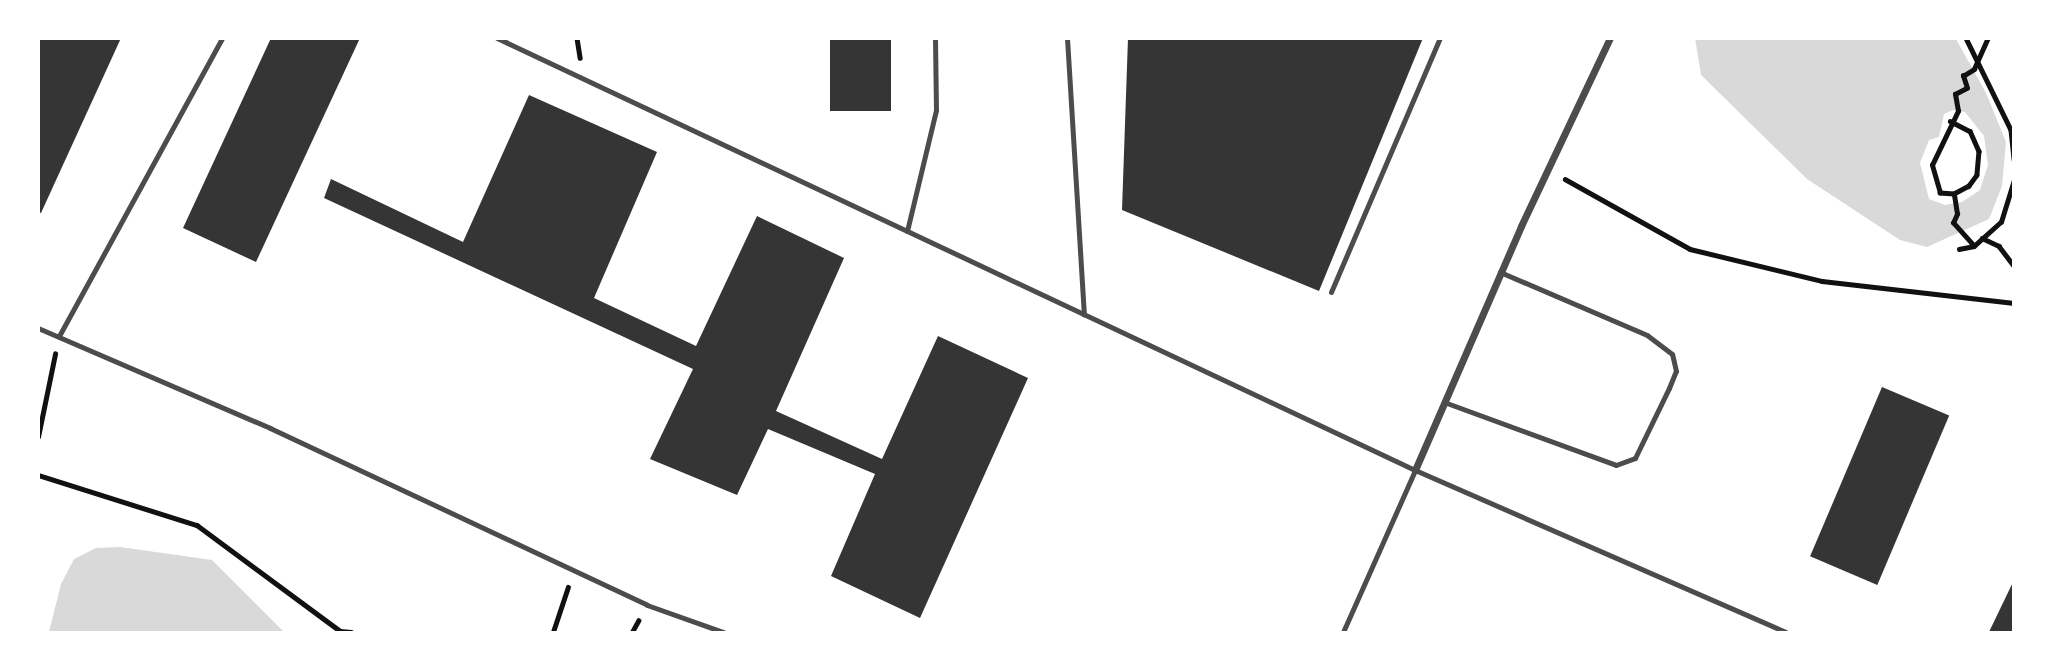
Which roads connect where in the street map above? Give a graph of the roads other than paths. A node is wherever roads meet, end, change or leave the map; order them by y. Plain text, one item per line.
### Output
1 (222, 38) edge
2 (497, 38) edge
3 (935, 38) edge
4 (1067, 38) edge
5 (1440, 38) edge
6 (1610, 38) edge
7 (907, 231) junction
8 (1500, 272) junction
9 (1331, 292) dead end
10 (1084, 314) junction
11 (38, 328) edge
12 (59, 337) junction
13 (1444, 402) junction
14 (1415, 470) junction
15 (723, 632) edge
16 (1343, 632) edge
17 (1785, 632) edge

1 - 12 lane
2 - 7 lane
3 - 7 lane
4 - 10 lane
5 - 9 lane
6 - 8 street
7 - 10 lane
8 - 13 street
8 - 13 lane
10 - 14 lane
11 - 12 lane
12 - 15 lane
13 - 14 street
14 - 16 lane
14 - 17 lane

